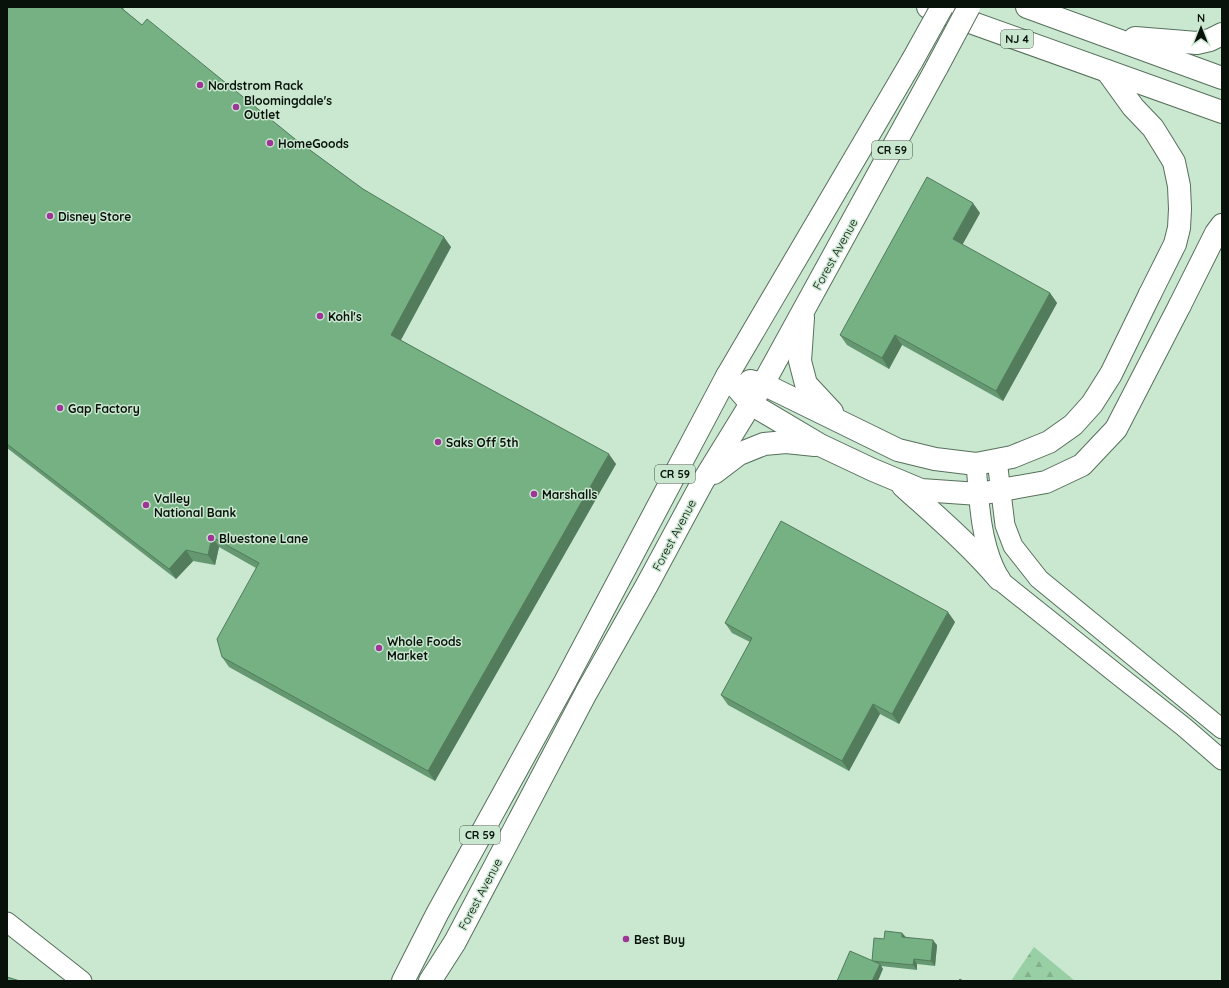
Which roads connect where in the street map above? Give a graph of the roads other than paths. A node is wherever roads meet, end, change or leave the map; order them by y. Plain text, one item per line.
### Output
1 (928, 7) edge
2 (942, 7) edge
3 (969, 7) edge
4 (1027, 7) edge
5 (1222, 34) edge
6 (1105, 36) junction
7 (1107, 71) junction
8 (1222, 78) edge
9 (1222, 112) edge
10 (1222, 226) edge
11 (803, 312) junction
12 (727, 376) junction
13 (763, 384) junction
14 (751, 404) junction
15 (841, 422) junction
16 (820, 445) junction
17 (997, 460) junction
18 (976, 464) junction
19 (896, 480) junction
20 (702, 483) junction
21 (1001, 491) junction
22 (979, 494) junction
23 (999, 579) junction
24 (1222, 729) edge
25 (1222, 760) edge
26 (7, 922) edge
27 (82, 981) edge
28 (403, 981) edge
29 (430, 981) edge

1 - 7 main road, NJ 4
2 - 12 main road, CR 59, bridge
3 - 11 main road, Forest Avenue / CR 59, bridge
4 - 6 main road
5 - 6 main road
6 - 8 main road
7 - 9 main road, NJ 4
7 - 17 main road
10 - 21 main road
11 - 13 main road, Forest Avenue / CR 59
11 - 15 main road
12 - 13 main road
12 - 14 main road
12 - 28 main road, CR 59
13 - 14 main road, Forest Avenue / CR 59
13 - 15 main road
14 - 16 main road
14 - 20 main road, Forest Avenue / CR 59
15 - 18 main road
16 - 19 main road
16 - 20 main road
17 - 18 main road
17 - 21 street
18 - 22 street
19 - 22 main road
19 - 23 main road
20 - 29 main road, Forest Avenue / CR 59
21 - 22 main road
21 - 24 street
22 - 23 street
23 - 25 street
26 - 27 street

